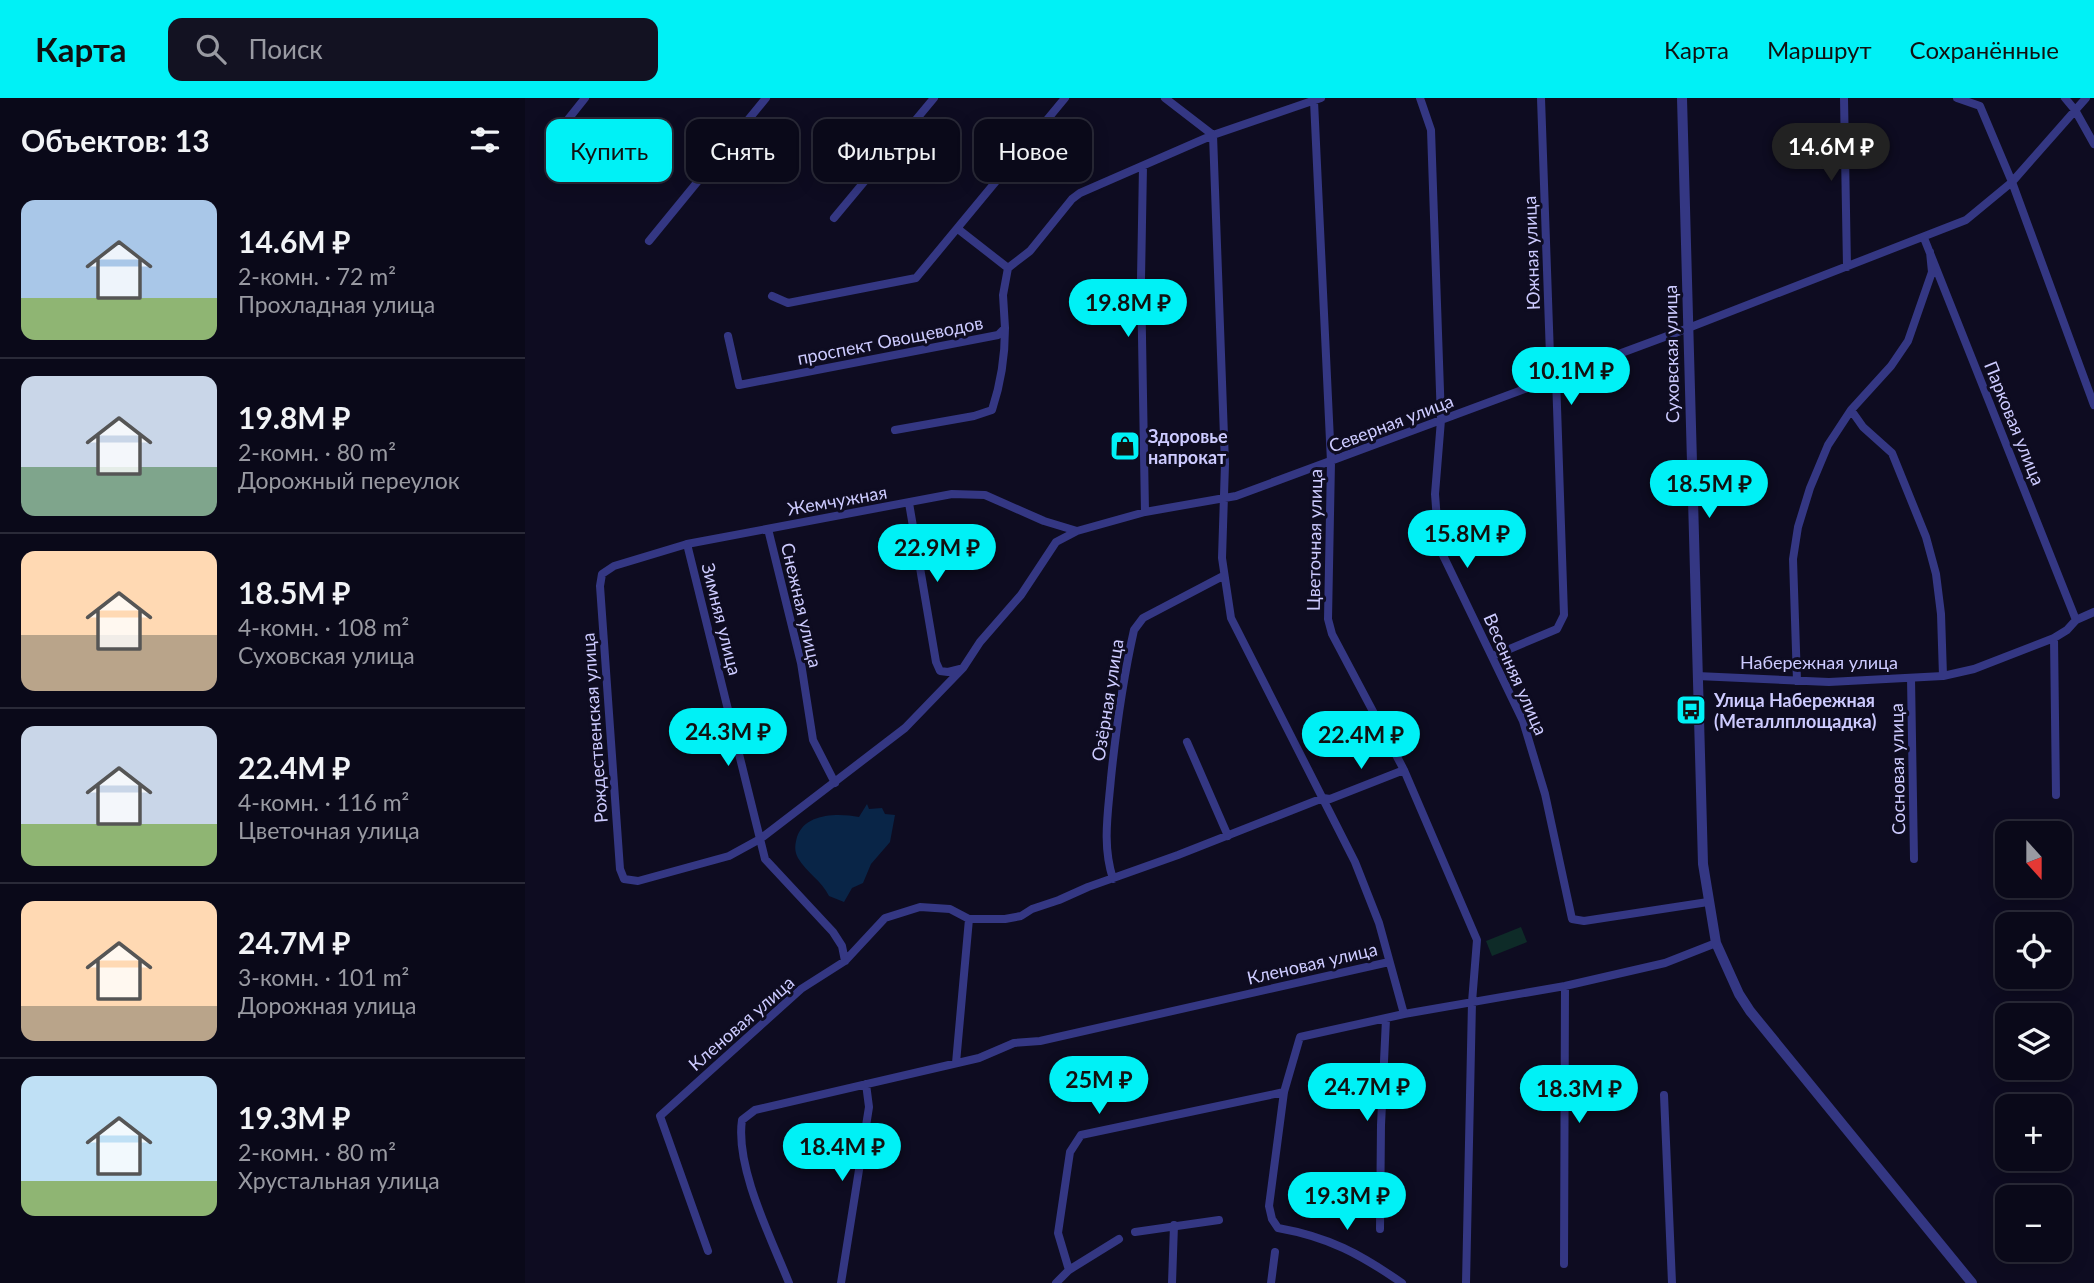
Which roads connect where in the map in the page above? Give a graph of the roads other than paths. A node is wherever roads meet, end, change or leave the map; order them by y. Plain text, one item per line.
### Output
1 (585, 98) edge
2 (766, 98) edge
3 (934, 98) edge
4 (1065, 98) edge
5 (1165, 98) edge
6 (1420, 98) edge
7 (1541, 98) edge
8 (1682, 98) edge
9 (1843, 98) edge
10 (1957, 98) edge
11 (2065, 98) edge
12 (2086, 98) edge
13 (1317, 100) edge
14 (2075, 110) junction
15 (568, 119) edge
16 (1213, 135) junction
17 (2094, 144) edge
18 (1143, 166) junction
19 (2012, 182) junction
20 (834, 218) dead end
21 (958, 229) junction
22 (1924, 238) junction
23 (649, 241) dead end
24 (1930, 252) junction
25 (1847, 267) junction
26 (1008, 268) junction
27 (772, 296) dead end
28 (1005, 328) junction
29 (1688, 328) junction
30 (728, 336) dead end
31 (1556, 377) junction
32 (2094, 405) edge
33 (1851, 410) junction
34 (1441, 420) junction
35 (895, 430) dead end
36 (1331, 462) junction
37 (1224, 497) junction
38 (909, 503) junction
39 (1145, 512) junction
40 (768, 529) junction
41 (1077, 531) junction
42 (687, 544) junction
43 (602, 574) joint
44 (1223, 576) junction
45 (2094, 612) edge
46 (2076, 620) junction
47 (2054, 638) junction
48 (1493, 656) junction
49 (963, 668) junction
50 (1697, 676) junction
51 (1943, 676) junction
52 (1911, 678) junction
53 (1797, 681) junction
54 (1187, 742) dead end
55 (1404, 770) junction
56 (835, 783) junction
57 (2056, 795) dead end
58 (1323, 798) junction
59 (1228, 836) junction
60 (760, 839) junction
61 (1914, 859) dead end
62 (624, 879) joint
63 (1112, 879) junction
64 (1708, 902) junction
65 (969, 919) junction
66 (1716, 943) junction
67 (845, 961) junction
68 (1389, 962) junction
69 (1565, 986) junction
70 (1472, 1002) junction
71 (1404, 1014) junction
72 (1386, 1019) junction
73 (956, 1063) junction
74 (866, 1084) junction
75 (1284, 1092) junction
76 (1664, 1095) dead end
77 (1219, 1220) dead end
78 (1174, 1225) junction
79 (1380, 1229) dead end
80 (1135, 1232) dead end
81 (1119, 1239) dead end
82 (708, 1251) dead end
83 (1275, 1252) dead end
84 (1564, 1264) dead end
85 (1069, 1270) junction
86 (789, 1283) edge
87 (841, 1283) edge
88 (1056, 1283) edge
89 (1172, 1283) edge
90 (1271, 1283) edge
91 (1402, 1283) edge
92 (1466, 1283) edge
93 (1672, 1283) edge
94 (1972, 1283) edge

1 - 15 street
2 - 23 street
3 - 20 street
4 - 21 street
5 - 16 street
6 - 34 street, Весенняя улица
7 - 31 street, Южная улица
8 - 29 street, Суховская улица
9 - 25 street
10 - 19 street
11 - 14 street
12 - 14 street, Северная улица
13 - 16 street
13 - 36 street, Цветочная улица
14 - 17 street
14 - 19 street, Северная улица
16 - 18 street
16 - 37 street
18 - 26 street
18 - 39 street
19 - 22 street, Северная улица
19 - 32 street
21 - 26 street
21 - 27 street
22 - 24 street, Парковая улица
22 - 25 street, Северная улица
24 - 33 street
24 - 46 street, Парковая улица
25 - 29 street, Северная улица
26 - 28 street, проспект Овощеводов
28 - 30 street, проспект Овощеводов
28 - 35 street
29 - 31 street, Северная улица
29 - 50 street, Суховская улица
31 - 34 street, Северная улица
31 - 48 street, Южная улица
33 - 51 street
33 - 53 street
34 - 36 street, Северная улица
34 - 48 street, Весенняя улица
36 - 37 street, Северная улица
36 - 55 street, Цветочная улица
37 - 39 street, Северная улица
37 - 44 street
38 - 40 street, Жемчужная
38 - 41 street, Жемчужная
38 - 49 street
39 - 41 street, Северная улица
40 - 42 street, Жемчужная
40 - 56 street, Снежная улица
41 - 49 street, Северная улица
42 - 43 street, Жемчужная
42 - 60 street, Зимняя улица
43 - 62 street, Рождественская улица
44 - 58 street
44 - 63 street, Озёрная улица
45 - 46 street, Набережная улица
46 - 47 street, Набережная улица
47 - 51 street, Набережная улица
47 - 57 street
48 - 64 street, Весенняя улица
49 - 56 street, Северная улица
50 - 53 street, Набережная улица
50 - 64 street, Суховская улица
51 - 52 street, Набережная улица
52 - 53 street, Набережная улица
52 - 61 street, Сосновая улица
54 - 59 street
55 - 58 street, Кленовая улица
55 - 70 street, Цветочная улица
56 - 60 street, Северная улица
58 - 59 street, Кленовая улица
58 - 68 street
59 - 63 street, Кленовая улица
60 - 62 street, Северная улица
60 - 67 street, Зимняя улица
63 - 65 street, Кленовая улица
64 - 66 street, Суховская улица
65 - 67 street, Кленовая улица
65 - 73 street
66 - 69 street
66 - 94 street, Суховская улица
67 - 82 street, Кленовая улица
68 - 71 street
68 - 73 street, Кленовая улица
69 - 70 street
69 - 84 street
70 - 71 street
70 - 92 street, Цветочная улица
71 - 72 street
72 - 75 street
72 - 79 street
73 - 74 street, Кленовая улица
74 - 86 street, Кленовая улица
74 - 87 street
75 - 85 street
75 - 91 street
76 - 93 street
77 - 78 street
78 - 80 street
78 - 89 street
81 - 85 street
83 - 90 street
85 - 88 street

